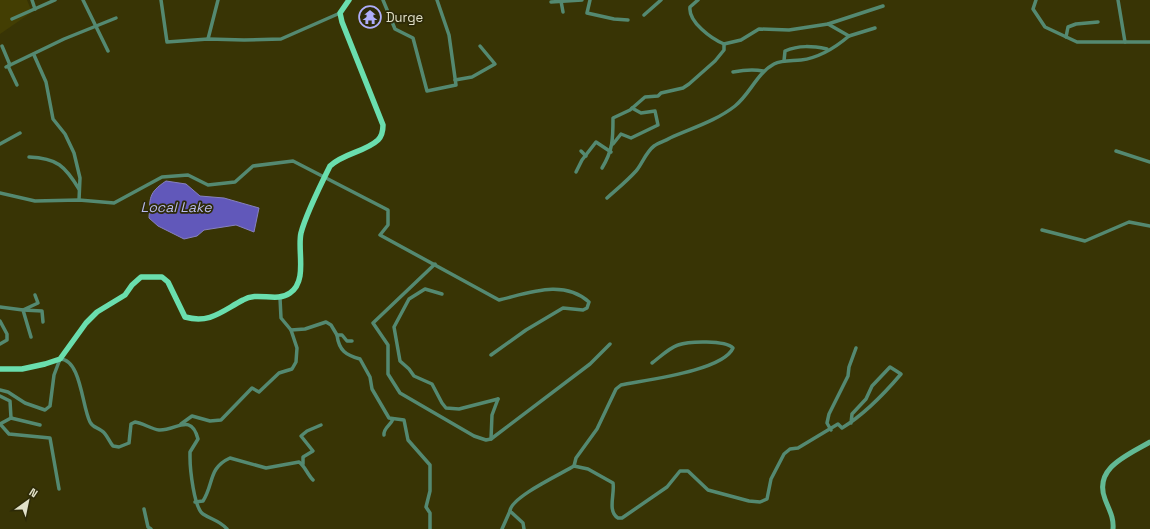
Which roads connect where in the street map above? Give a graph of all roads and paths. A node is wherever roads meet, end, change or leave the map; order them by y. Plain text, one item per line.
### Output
1 (32, 0) edge
2 (55, 0) edge
3 (83, 0) edge
4 (161, 0) edge
5 (218, 0) edge
6 (349, 0) edge
7 (383, 0) edge
8 (437, 0) edge
9 (582, 0) edge
10 (590, 0) edge
11 (661, 0) edge
12 (698, 0) edge
13 (1036, 0) edge
14 (1118, 0) edge
15 (561, 1) junction
16 (551, 2) dead end
17 (883, 6) dead end
18 (35, 9) junction
19 (563, 12) dead end
20 (340, 13) junction
21 (644, 15) dead end
22 (116, 18) dead end
23 (12, 19) dead end
24 (628, 20) dead end
25 (1098, 22) dead end
26 (828, 24) junction
27 (96, 27) junction
28 (875, 28) dead end
29 (849, 36) junction
30 (1066, 37) junction
31 (208, 39) junction
32 (1125, 42) junction
33 (1150, 42) edge
34 (724, 44) junction
35 (2, 46) dead end
36 (480, 46) dead end
37 (827, 49) junction
38 (108, 51) dead end
39 (34, 55) junction
40 (784, 61) junction
41 (8, 66) junction
42 (763, 71) junction
43 (733, 72) dead end
44 (455, 80) junction
45 (17, 85) dead end
46 (632, 108) junction
47 (20, 133) dead end
48 (0, 144) edge
49 (613, 144) junction
50 (581, 151) dead end
51 (1116, 151) dead end
52 (611, 152) junction
53 (586, 156) junction
54 (29, 157) dead end
55 (1150, 162) edge
56 (602, 168) dead end
57 (576, 172) dead end
58 (325, 177) junction
59 (80, 190) junction
60 (0, 193) edge
61 (607, 198) dead end
62 (79, 200) junction
63 (1150, 226) edge
64 (1042, 230) dead end
65 (435, 264) junction
66 (442, 294) dead end
67 (35, 295) dead end
68 (280, 298) junction
69 (0, 306) edge
70 (23, 310) junction
71 (0, 321) edge
72 (43, 322) dead end
73 (291, 330) junction
74 (337, 335) junction
75 (31, 337) dead end
76 (352, 340) dead end
77 (0, 344) edge
78 (610, 344) dead end
79 (856, 348) dead end
80 (491, 355) dead end
81 (60, 359) junction
82 (652, 362) dead end
83 (0, 369) edge
84 (0, 390) edge
85 (0, 396) edge
86 (11, 418) junction
87 (393, 419) junction
88 (852, 423) junction
89 (0, 424) edge
90 (40, 424) dead end
91 (181, 424) junction
92 (321, 426) dead end
93 (831, 430) junction
94 (384, 435) dead end
95 (491, 439) junction
96 (1150, 442) edge
97 (303, 464) junction
98 (574, 466) junction
99 (312, 480) dead end
100 (59, 489) dead end
101 (195, 502) junction
102 (144, 509) dead end
103 (510, 511) junction
104 (151, 529) edge
105 (226, 529) edge
106 (430, 529) edge
107 (502, 529) edge
108 (524, 529) edge
109 (1113, 529) edge

1 - 18 street
2 - 18 street
3 - 27 street
4 - 31 street
5 - 31 street
6 - 20 main road
7 - 44 street
8 - 44 street
9 - 15 street
10 - 24 street
11 - 21 street
12 - 34 street
13 - 30 street
14 - 32 street
15 - 16 street
15 - 19 street
17 - 26 street
18 - 23 street
20 - 31 street
20 - 58 main road
22 - 27 street
25 - 30 street
26 - 29 street
26 - 34 street
27 - 38 street
27 - 39 street
28 - 29 street
29 - 37 street
30 - 32 street
32 - 33 street
34 - 46 street
35 - 41 street
36 - 44 street
37 - 40 street
37 - 40 street
39 - 41 street
39 - 59 street
40 - 42 street
41 - 45 street
42 - 43 street
42 - 61 street
46 - 49 street
46 - 49 street
47 - 48 street
49 - 52 street
50 - 53 street
51 - 55 street
52 - 53 street
52 - 56 street
53 - 57 street
54 - 59 street
58 - 62 street
58 - 65 street
58 - 68 main road
59 - 62 street
60 - 62 street
63 - 64 street
65 - 80 street
65 - 95 street
66 - 95 street
67 - 70 street
68 - 73 street
68 - 81 main road
69 - 70 street
70 - 72 street
70 - 75 street
71 - 77 street
73 - 74 street
73 - 91 street
74 - 76 street
74 - 87 street
78 - 95 street
79 - 93 street
81 - 83 main road
81 - 84 street
81 - 91 street
82 - 98 street
85 - 86 street
86 - 89 street
86 - 90 street
87 - 94 street
87 - 106 street
88 - 88 street
88 - 93 street
89 - 100 street
91 - 101 street
92 - 97 street
93 - 98 street
96 - 109 main road
97 - 99 street
97 - 101 street
98 - 103 street
101 - 105 street
102 - 104 street
103 - 107 street
103 - 108 street

